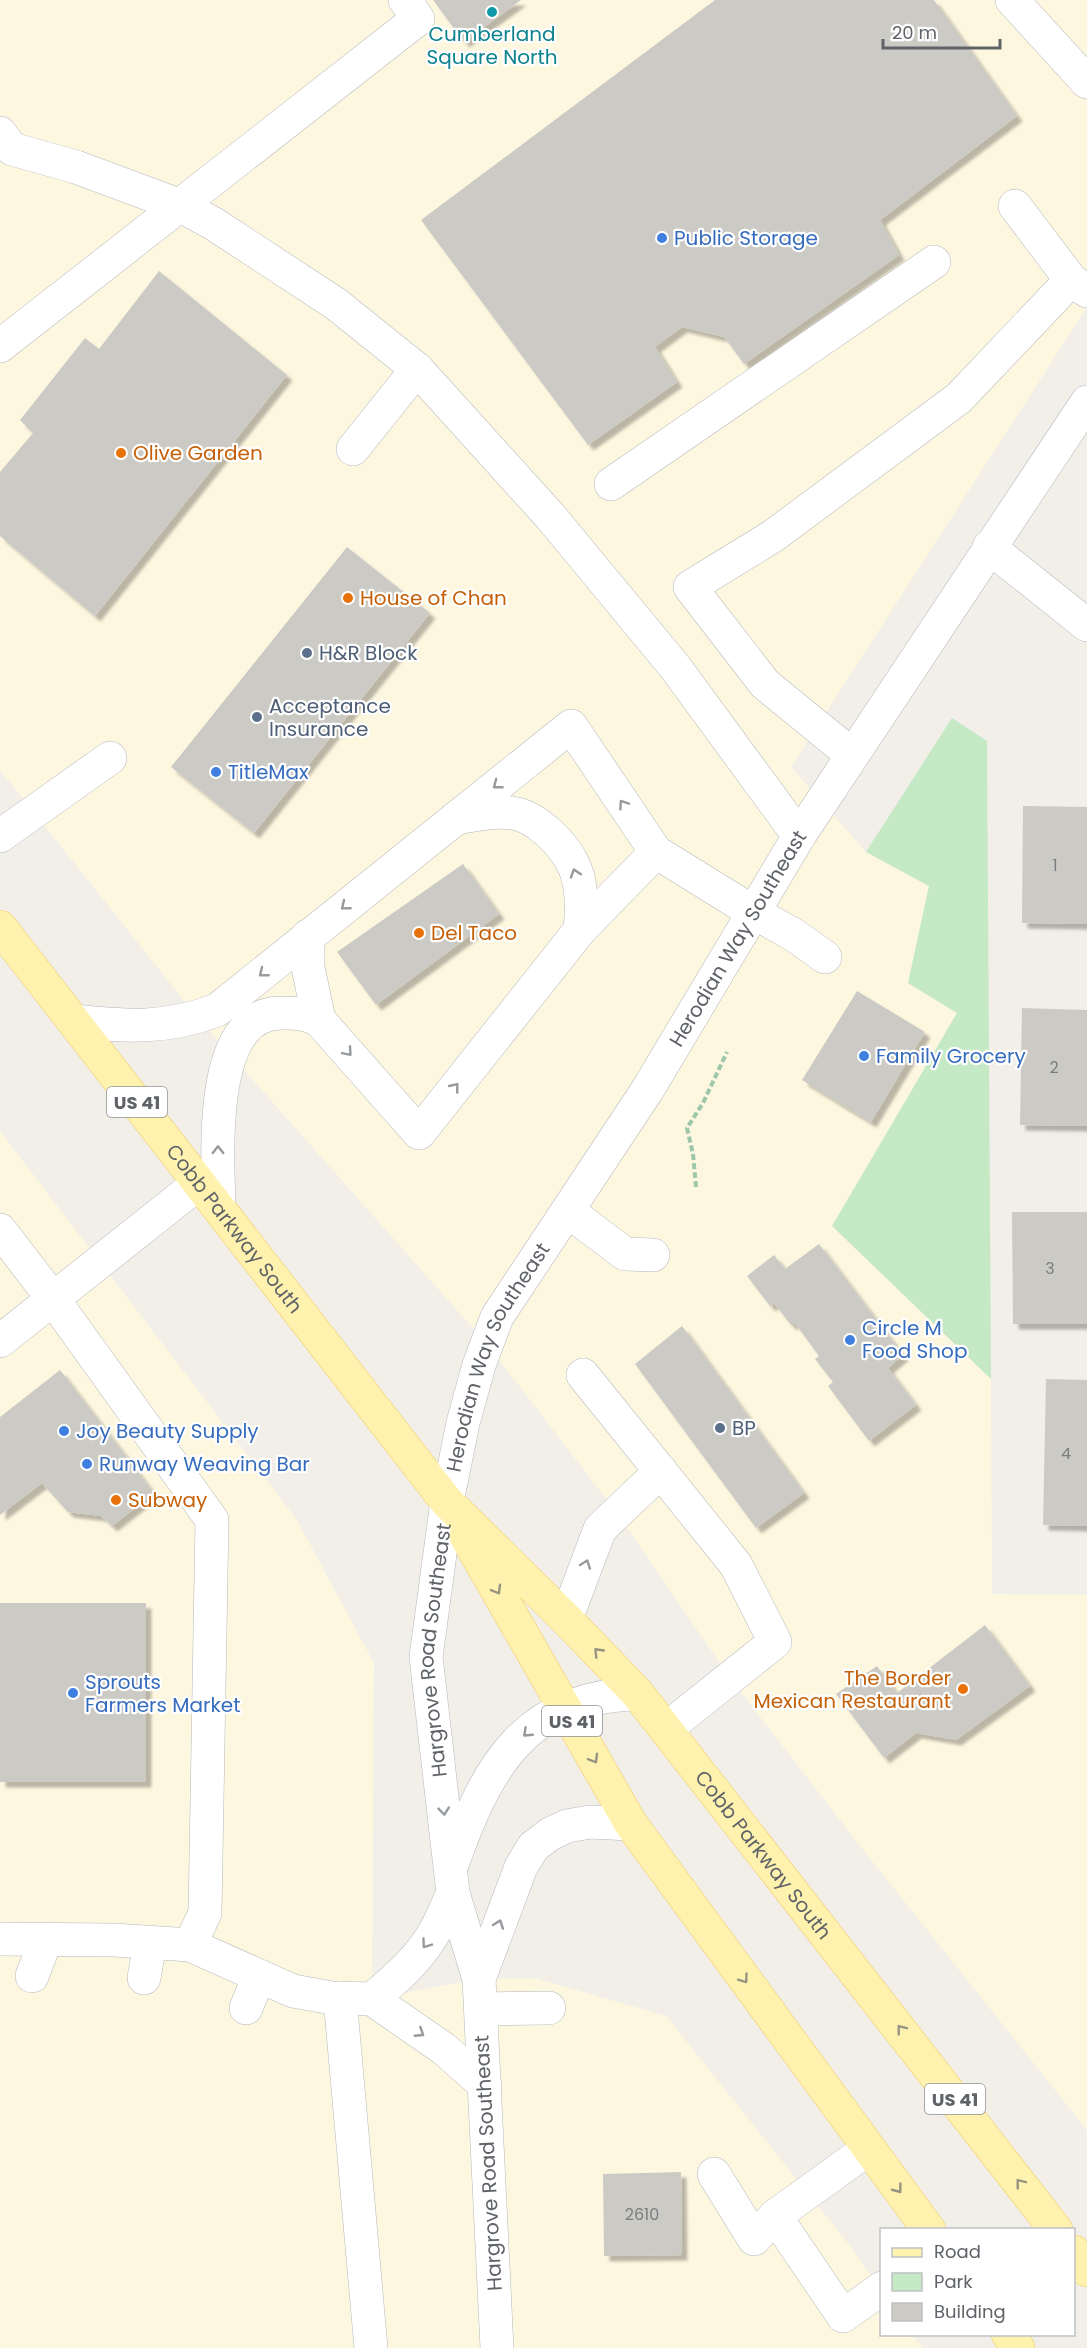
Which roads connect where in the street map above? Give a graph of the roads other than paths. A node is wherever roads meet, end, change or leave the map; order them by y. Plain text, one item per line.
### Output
1 (405, 0) edge
2 (1012, 0) edge
3 (1087, 82) edge
4 (0, 133) edge
5 (181, 206) junction
6 (1015, 206) dead end
7 (934, 262) dead end
8 (1079, 286) edge
9 (0, 346) edge
10 (417, 369) junction
11 (1087, 402) edge
12 (353, 449) dead end
13 (611, 484) dead end
14 (990, 547) junction
15 (1087, 625) edge
16 (852, 755) junction
17 (110, 758) dead end
18 (456, 818) junction
19 (0, 836) edge
20 (799, 836) junction
21 (656, 852) junction
22 (753, 912) junction
23 (0, 927) edge
24 (580, 930) junction
25 (308, 936) junction
26 (825, 957) dead end
27 (319, 1020) junction
28 (74, 1021) junction
29 (209, 1196) junction
30 (568, 1211) junction
31 (0, 1230) edge
32 (653, 1255) dead end
33 (53, 1299) junction
34 (0, 1341) edge
35 (583, 1375) dead end
36 (661, 1471) junction
37 (447, 1502) junction
38 (566, 1619) junction
39 (638, 1694) junction
40 (564, 1707) junction
41 (666, 1729) junction
42 (631, 1824) junction
43 (452, 1881) junction
44 (0, 1939) edge
45 (46, 1940) junction
46 (150, 1943) junction
47 (190, 1945) junction
48 (32, 1976) dead end
49 (259, 1976) junction
50 (144, 1978) dead end
51 (480, 1994) junction
52 (356, 1999) junction
53 (246, 2008) dead end
54 (549, 2008) dead end
55 (484, 2085) junction
56 (868, 2149) junction
57 (714, 2174) dead end
58 (775, 2216) junction
59 (928, 2228) edge
60 (1055, 2228) edge
61 (1075, 2253) edge
62 (1087, 2270) edge
63 (880, 2289) edge
64 (371, 2348) edge
65 (497, 2348) edge

1 - 5 street
2 - 3 street
4 - 5 street
5 - 9 street
5 - 10 street
6 - 8 street
7 - 13 street
8 - 16 street
10 - 12 street
10 - 20 street
11 - 14 street, Herodian Way Southeast
14 - 15 street
14 - 16 street, Herodian Way Southeast
16 - 20 street, Herodian Way Southeast
17 - 19 street
21 -> 18 street
24 -> 18 street
18 -> 25 street
20 - 22 street, Herodian Way Southeast
21 - 22 street
21 - 24 street
22 - 26 street
22 - 30 street, Herodian Way Southeast
23 - 28 main road, Cobb Parkway South / US 41
27 -> 24 street
25 - 27 street
25 -> 28 street
29 -> 27 street
28 - 29 main road, Cobb Parkway South / US 41
29 - 33 street
29 - 37 main road, Cobb Parkway South / US 41
30 - 32 street
30 - 37 street, Herodian Way Southeast
31 - 33 street
33 - 34 street
33 - 47 street
35 - 36 street
38 -> 36 street
36 - 41 street
37 - 38 main road, Cobb Parkway South / US 41
37 -> 40 main road, Cobb Parkway South / US 41
37 -> 43 street, Hargrove Road Southeast
39 -> 38 main road, Cobb Parkway South / US 41
39 - 40 street
39 - 41 main road, Cobb Parkway South / US 41
40 -> 42 main road, Cobb Parkway South / US 41
40 -> 43 street
60 -> 41 main road, Cobb Parkway South / US 41
51 -> 42 street, Hargrove Road Southeast
42 -> 56 main road, Cobb Parkway South / US 41
43 - 51 street, Hargrove Road Southeast
43 -> 52 street
44 - 45 street
45 - 46 street
45 - 48 street
46 - 47 street
46 - 50 street
47 - 49 street
49 - 52 street
49 - 53 street
51 - 54 street
51 - 55 street, Hargrove Road Southeast
52 -> 55 street
52 - 64 street
55 - 65 street, Hargrove Road Southeast
56 - 58 street
56 -> 59 main road, Cobb Parkway South / US 41
57 - 58 street
58 - 63 street
61 - 62 main road

